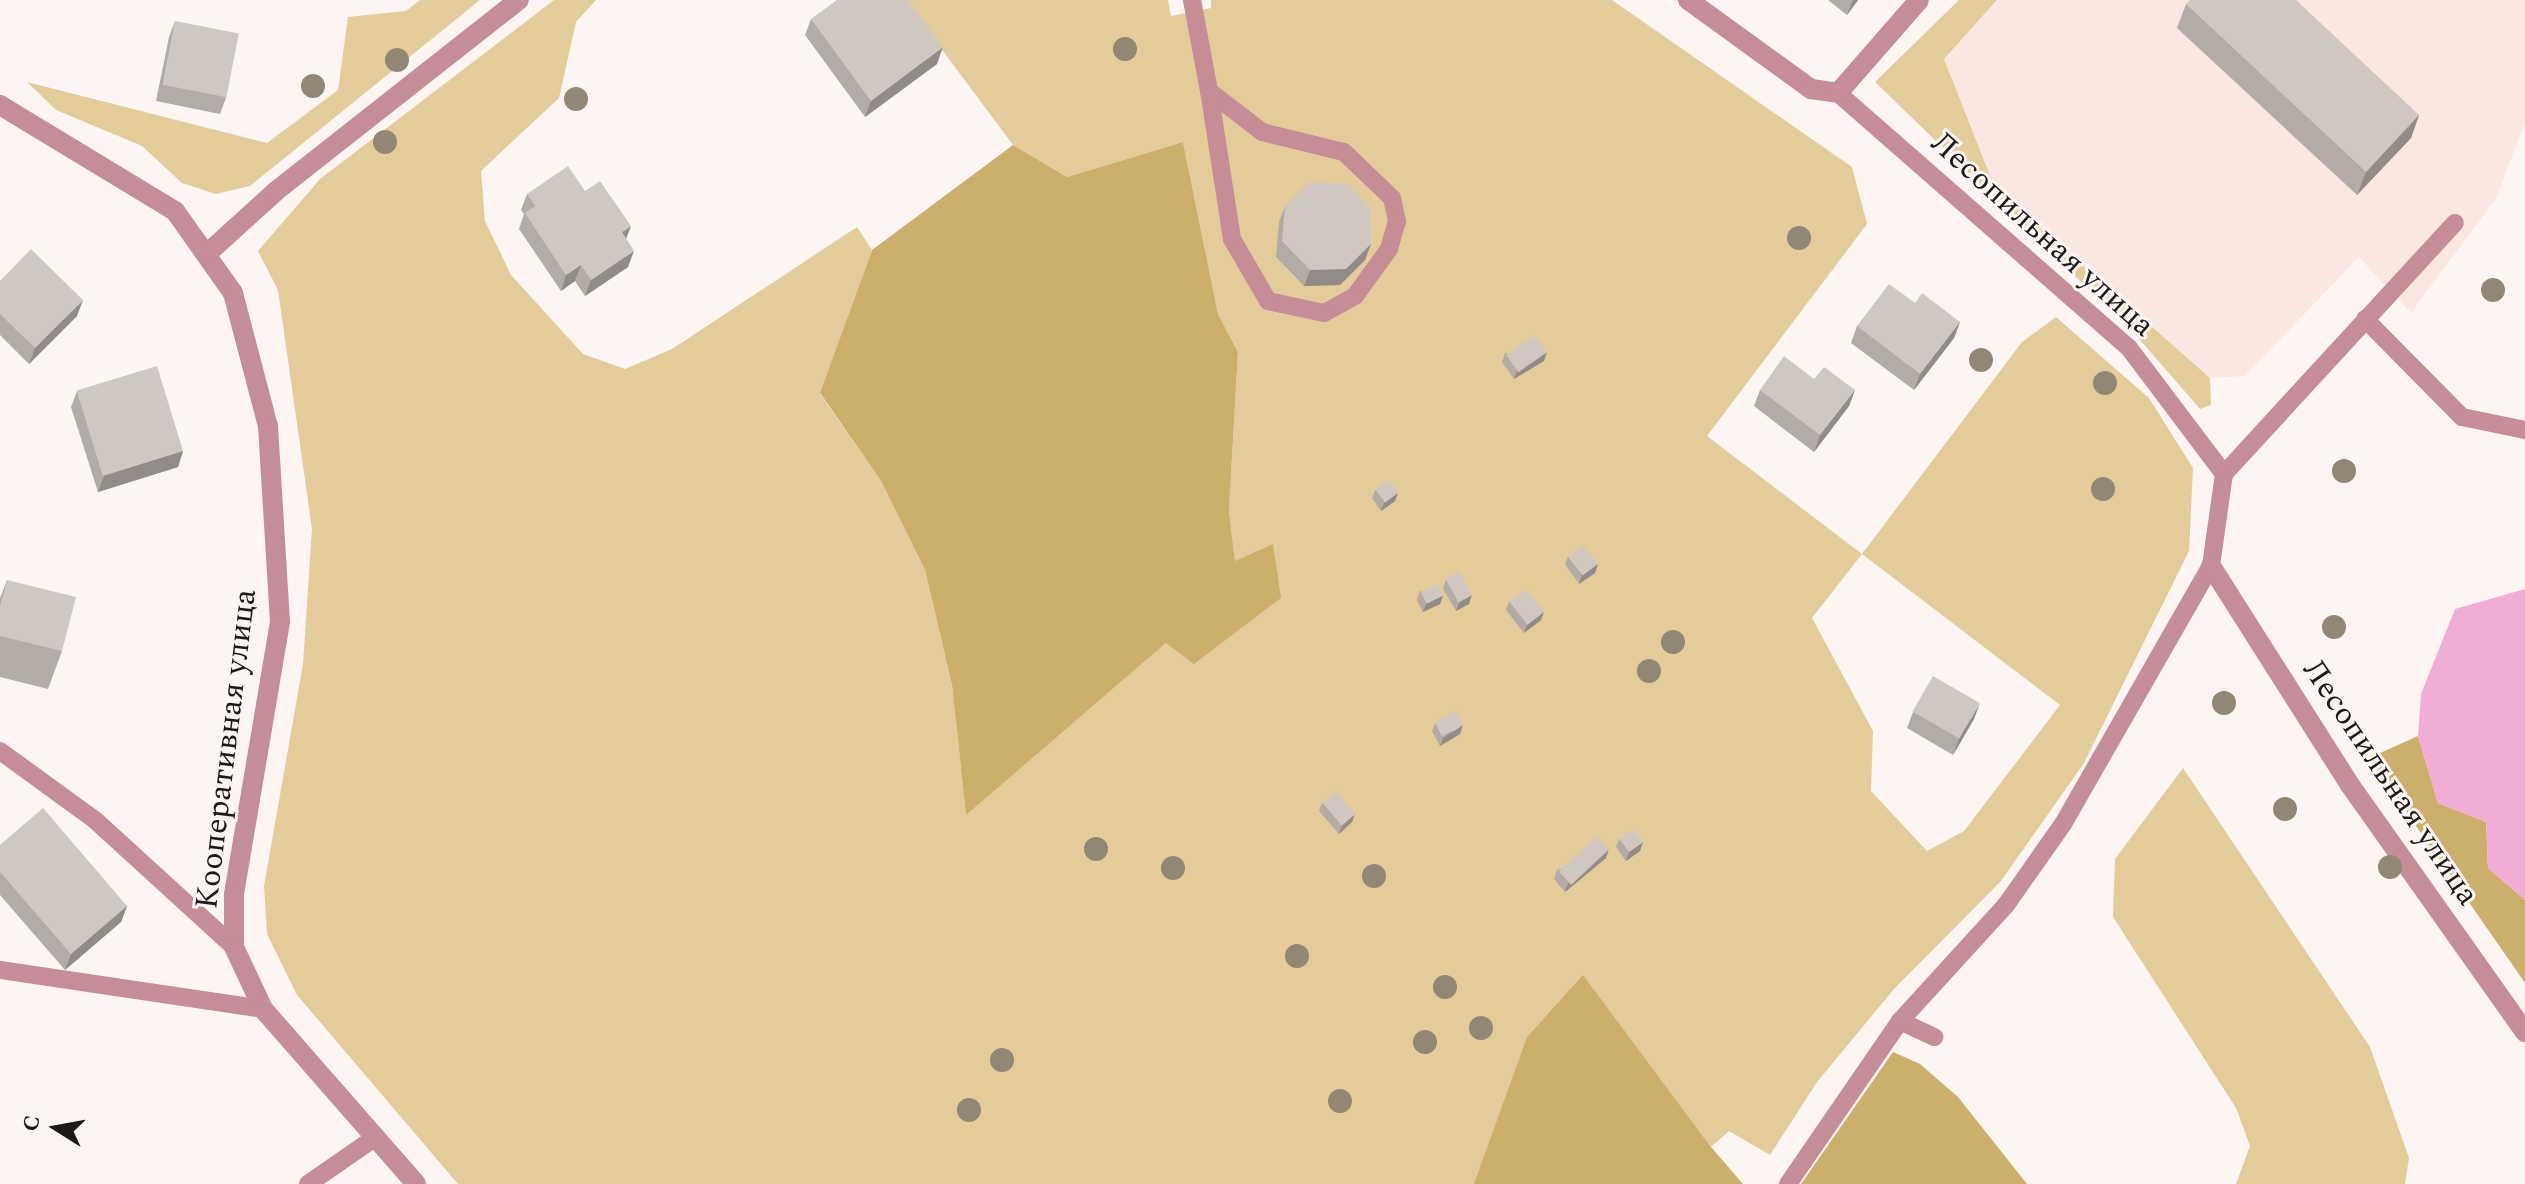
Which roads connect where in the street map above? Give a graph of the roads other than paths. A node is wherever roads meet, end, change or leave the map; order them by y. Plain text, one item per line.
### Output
1 (519, 0) edge
2 (1192, 0) edge
3 (1688, 0) edge
4 (1919, 0) edge
5 (1209, 91) junction
6 (1838, 93) junction
7 (3, 104) edge
8 (2455, 223) dead end
9 (209, 252) junction
10 (2365, 319) junction
11 (2525, 430) edge
12 (2224, 474) junction
13 (2211, 566) junction
14 (0, 751) edge
15 (234, 947) junction
16 (0, 970) edge
17 (263, 1009) junction
18 (1900, 1021) junction
19 (2525, 1032) edge
20 (1935, 1037) dead end
21 (376, 1137) junction
22 (308, 1184) edge
23 (416, 1184) edge
24 (1788, 1184) edge

1 - 9 street
2 - 5 lane
3 - 6 street, Лесопильная улица
4 - 6 street
5 - 5 lane
6 - 12 lane, Лесопильная улица
7 - 9 street, Кооперативная улица
8 - 10 lane
9 - 15 street, Кооперативная улица
10 - 11 lane
10 - 12 lane
12 - 13 lane
13 - 18 lane
13 - 19 street, Лесопильная улица
14 - 15 lane
15 - 17 street
16 - 17 lane
17 - 21 street
18 - 20 lane
18 - 24 lane
21 - 22 lane
21 - 23 street

